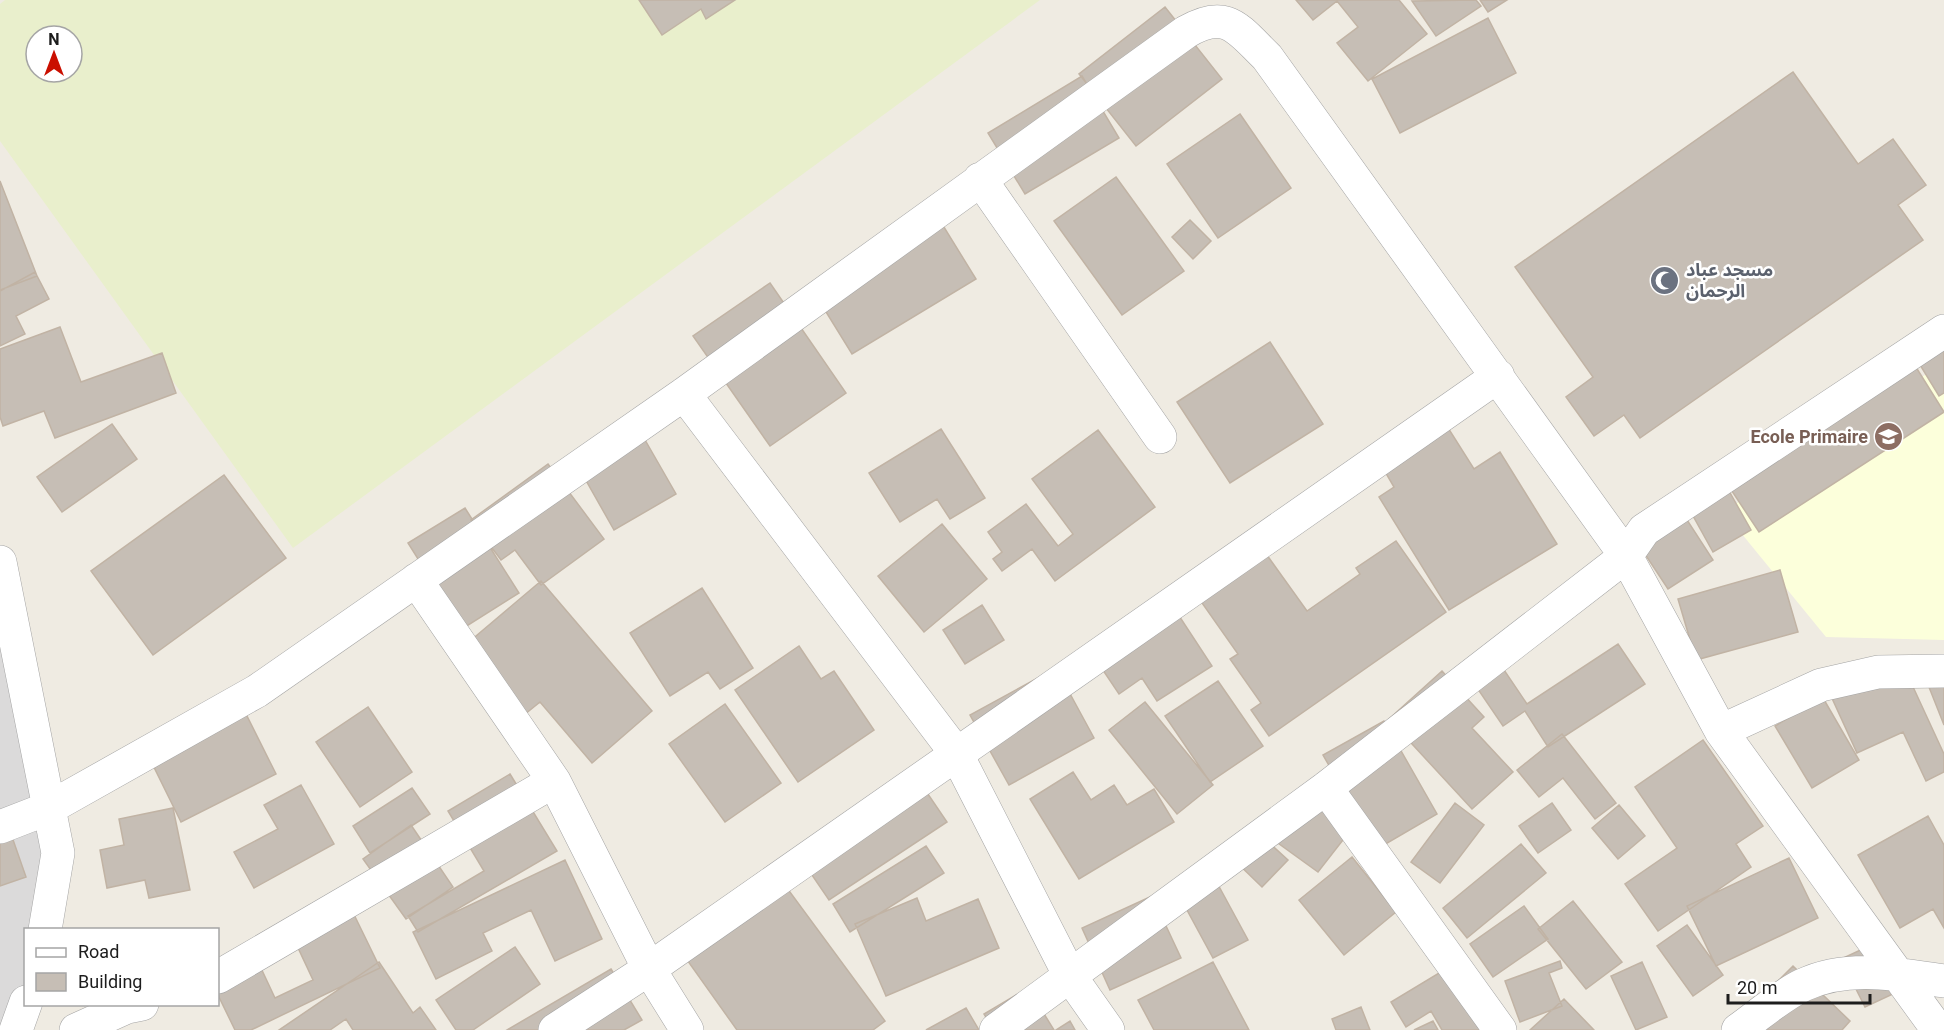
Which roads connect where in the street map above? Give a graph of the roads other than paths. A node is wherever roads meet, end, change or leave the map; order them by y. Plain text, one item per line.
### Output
1 (980, 179) junction
2 (1944, 331) edge
3 (1498, 376) junction
4 (684, 394) junction
5 (1160, 437) dead end
6 (1626, 556) junction
7 (0, 561) edge
8 (416, 580) junction
9 (1944, 670) edge
10 (1721, 731) junction
11 (956, 753) junction
12 (554, 781) junction
13 (1326, 788) junction
14 (49, 808) junction
15 (0, 827) edge
16 (45, 928) edge
17 (649, 969) junction
18 (1896, 973) junction
19 (219, 976) edge
20 (1070, 976) junction
21 (1944, 981) edge
22 (25, 1006) edge
23 (135, 1006) edge
24 (1936, 1014) edge
25 (16, 1030) edge
26 (76, 1030) edge
27 (555, 1030) edge
28 (687, 1030) edge
29 (996, 1030) edge
30 (1108, 1030) edge
31 (1500, 1030) edge
32 (1738, 1030) edge

1 - 3 street
1 - 4 street
1 - 5 street
2 - 6 street
3 - 6 street
3 - 11 street
4 - 8 street
4 - 11 street
6 - 10 street
6 - 13 street
7 - 14 street
8 - 12 street
8 - 14 street
9 - 10 street
10 - 18 street
11 - 17 street
11 - 20 street
12 - 17 street
12 - 19 street
13 - 20 street
13 - 31 street
14 - 15 street
14 - 16 street
17 - 27 street
17 - 28 street
18 - 21 street
18 - 24 street
18 - 32 street
20 - 29 street
20 - 30 street
22 - 25 street
23 - 26 street

